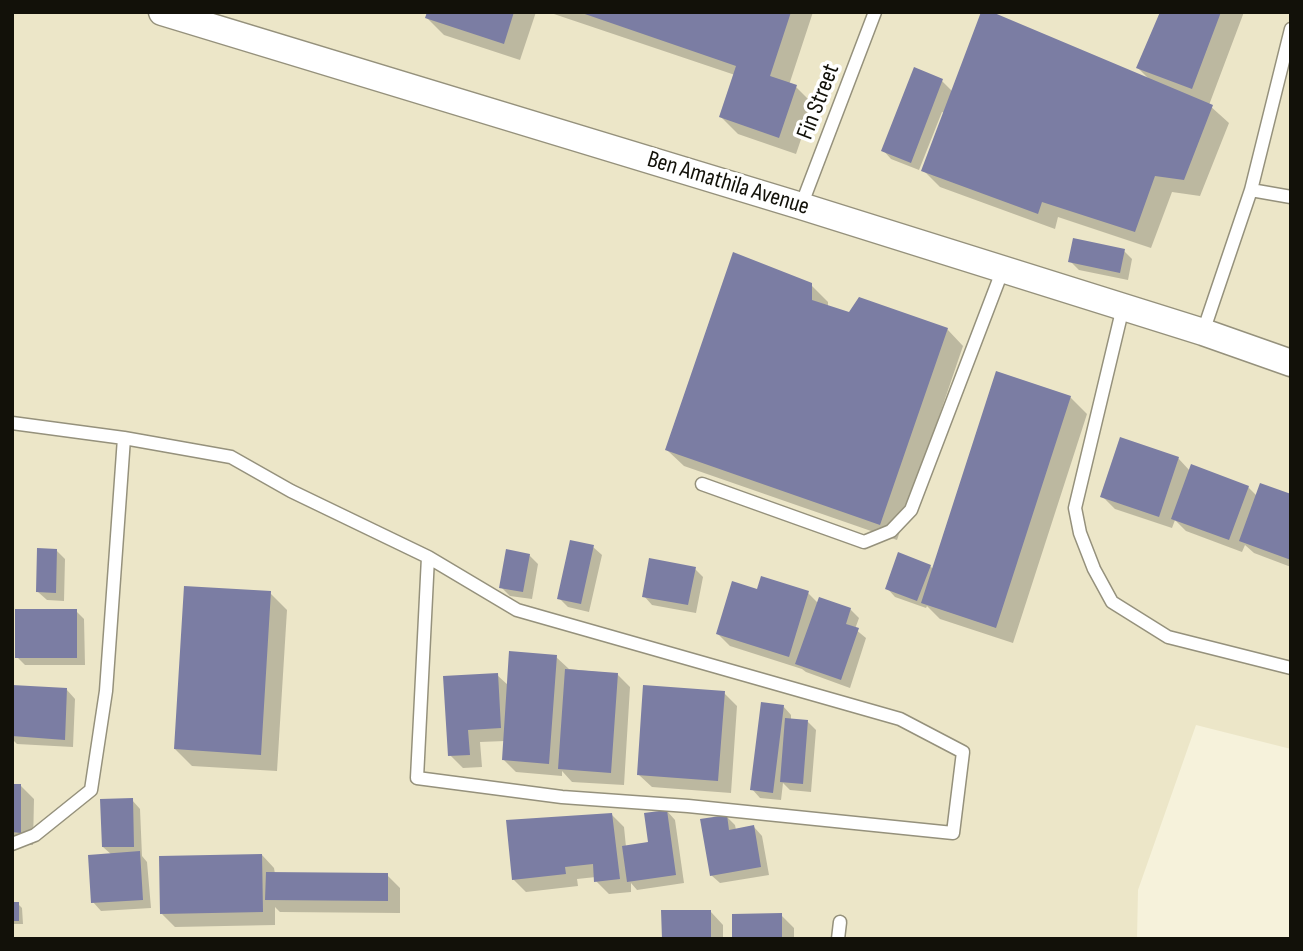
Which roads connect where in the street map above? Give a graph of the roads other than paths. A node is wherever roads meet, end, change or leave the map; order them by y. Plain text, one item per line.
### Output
1 (162, 12) edge
2 (875, 12) edge
3 (1291, 29) edge
4 (1251, 190) junction
5 (1291, 197) edge
6 (801, 206) junction
7 (1003, 270) junction
8 (1123, 307) junction
9 (1203, 332) junction
10 (1291, 363) edge
11 (12, 423) edge
12 (124, 438) junction
13 (702, 484) dead end
14 (428, 556) junction
15 (1291, 668) edge
16 (12, 844) edge
17 (840, 922) dead end
18 (838, 939) edge

1 - 6 street, Ben Amathila Avenue
2 - 6 lane, Fin Street
3 - 4 lane
4 - 5 lane
4 - 9 lane
6 - 7 street, Ben Amathila Avenue
7 - 8 street, Ben Amathila Avenue
7 - 13 lane
8 - 9 street, Ben Amathila Avenue
8 - 15 lane
9 - 10 street, Ben Amathila Avenue
11 - 12 lane
12 - 14 lane
12 - 16 lane
14 - 14 lane
17 - 18 lane

